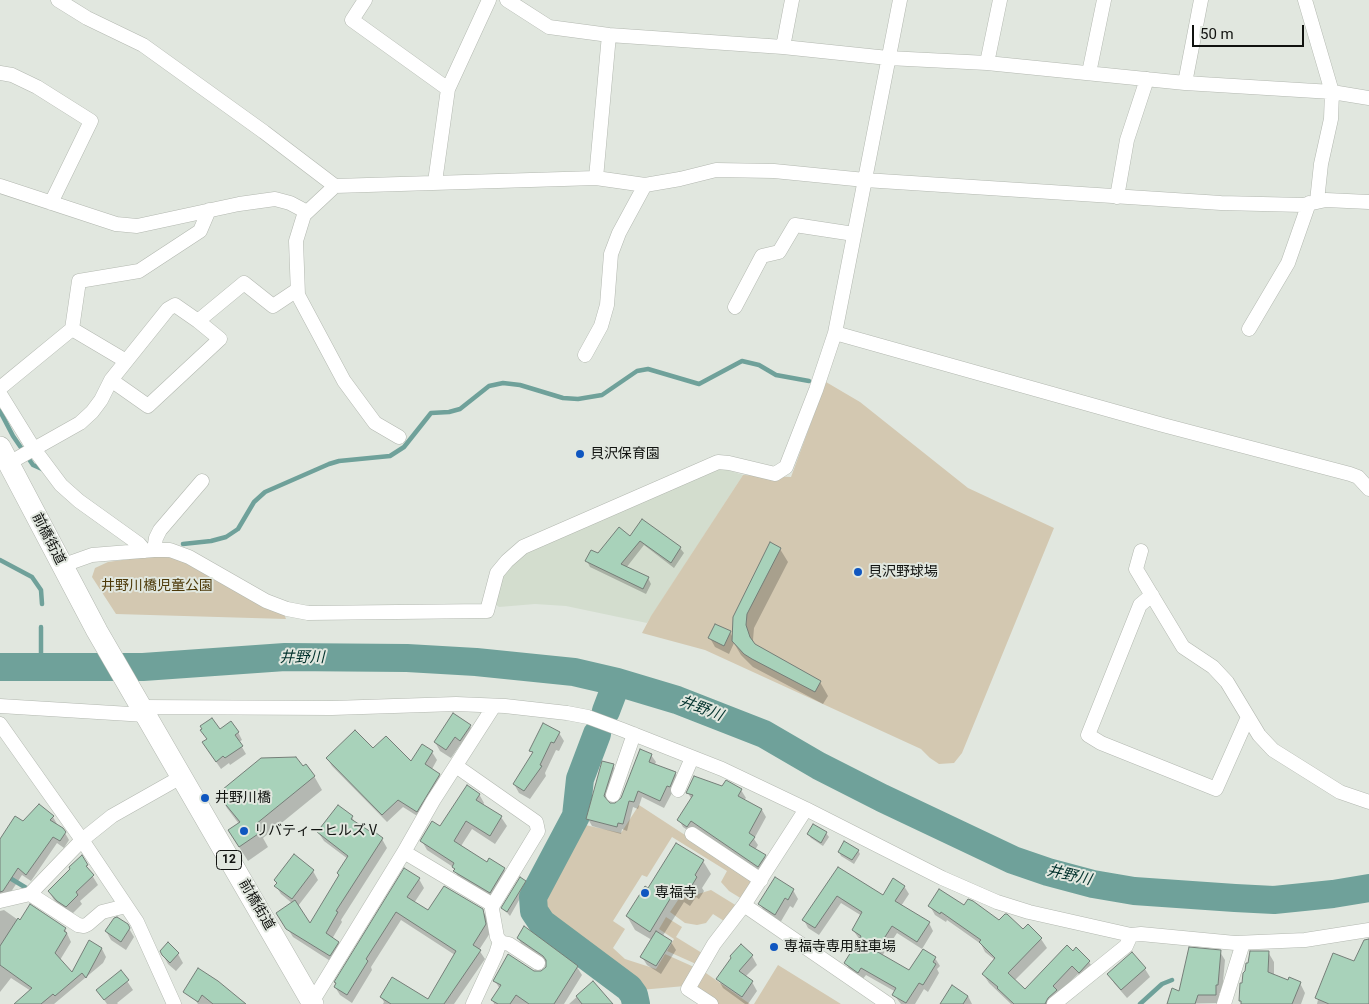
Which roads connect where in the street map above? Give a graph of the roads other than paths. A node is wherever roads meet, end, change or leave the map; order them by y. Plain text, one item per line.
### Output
1 (58, 0) edge
2 (365, 0) edge
3 (489, 0) edge
4 (507, 0) edge
5 (792, 0) edge
6 (900, 0) edge
7 (1000, 0) edge
8 (1104, 0) edge
9 (1201, 0) edge
10 (1306, 0) edge
11 (609, 35) junction
12 (783, 47) junction
13 (888, 58) junction
14 (987, 63) junction
15 (0, 73) edge
16 (1089, 73) junction
17 (1147, 79) junction
18 (1185, 83) junction
19 (448, 89) junction
20 (1332, 92) junction
21 (1369, 98) edge
22 (596, 178) junction
23 (865, 180) junction
24 (435, 182) junction
25 (644, 185) junction
26 (0, 186) edge
27 (335, 186) junction
28 (1117, 197) junction
29 (1313, 202) junction
30 (1369, 202) edge
31 (51, 203) junction
32 (209, 210) junction
33 (307, 212) junction
34 (854, 234) junction
35 (297, 290) junction
36 (735, 307) dead end
37 (198, 321) junction
38 (72, 329) junction
39 (1249, 329) dead end
40 (835, 334) junction
41 (585, 355) dead end
42 (126, 361) junction
43 (111, 380) junction
44 (0, 388) edge
45 (0, 394) edge
46 (399, 437) dead end
47 (34, 449) junction
48 (4, 455) edge
49 (202, 481) dead end
50 (1369, 489) edge
51 (150, 550) junction
52 (1141, 551) dead end
53 (61, 566) junction
54 (1152, 595) junction
55 (0, 706) edge
56 (494, 706) junction
57 (142, 708) junction
58 (1248, 717) junction
59 (0, 724) edge
60 (634, 734) junction
61 (692, 758) junction
62 (456, 766) junction
63 (181, 777) junction
64 (678, 790) dead end
65 (613, 795) dead end
66 (1369, 802) edge
67 (806, 809) junction
68 (692, 834) dead end
69 (82, 840) junction
70 (404, 852) junction
71 (761, 880) junction
72 (30, 894) junction
73 (0, 901) edge
74 (494, 905) junction
75 (744, 905) junction
76 (126, 906) junction
77 (1369, 930) edge
78 (1131, 935) junction
79 (499, 942) junction
80 (1243, 943) junction
81 (538, 963) dead end
82 (312, 1003) edge
83 (174, 1004) edge
84 (473, 1004) edge
85 (711, 1004) edge
86 (888, 1004) edge
87 (1054, 1004) edge
88 (1224, 1004) edge

1 - 27 street
2 - 19 street
3 - 19 street
4 - 11 street
5 - 12 street
6 - 13 street
7 - 14 street
8 - 16 street
9 - 18 street
10 - 20 street
11 - 12 street
11 - 22 street
12 - 13 street
13 - 14 street
13 - 23 street
14 - 16 street
15 - 31 street
16 - 17 street
17 - 18 street
17 - 28 street
18 - 20 street
19 - 24 street
20 - 21 street
20 - 29 street
22 - 24 street
22 - 25 street
23 - 25 street
23 - 28 street
23 - 34 street
24 - 27 street
25 - 41 street
26 - 31 street
27 - 33 street
28 - 29 street
29 - 30 street
29 - 39 street
31 - 32 street
32 - 33 street
32 - 38 street
33 - 35 street
34 - 36 street
34 - 40 street
35 - 37 street
35 - 46 street
37 - 42 street
37 - 43 street
38 - 42 street
38 - 44 street
40 - 50 street
40 - 51 street
42 - 43 street
43 - 47 street
45 - 47 street
47 - 48 street
47 - 51 street
48 - 53 main road, 前橋街道 / 12
49 - 51 street
51 - 53 street
52 - 54 street
53 - 57 main road, 前橋街道 / 12
54 - 58 street
54 - 58 street
55 - 57 street
56 - 57 street
56 - 60 street
56 - 62 street
57 - 63 main road, 前橋街道 / 12
58 - 66 street
59 - 69 street
60 - 61 street
60 - 65 street
61 - 64 street
61 - 67 street
62 - 70 street
62 - 74 street
63 - 69 street
63 - 82 main road, 前橋街道 / 12
67 - 71 street
67 - 78 street
68 - 71 street
69 - 72 street
69 - 76 street
70 - 74 street
70 - 82 street
71 - 75 street
72 - 73 street
72 - 76 street
74 - 79 street
75 - 85 street
75 - 86 street
76 - 83 street
77 - 80 street
78 - 80 street
78 - 87 street
79 - 81 street
79 - 84 street
80 - 88 street

